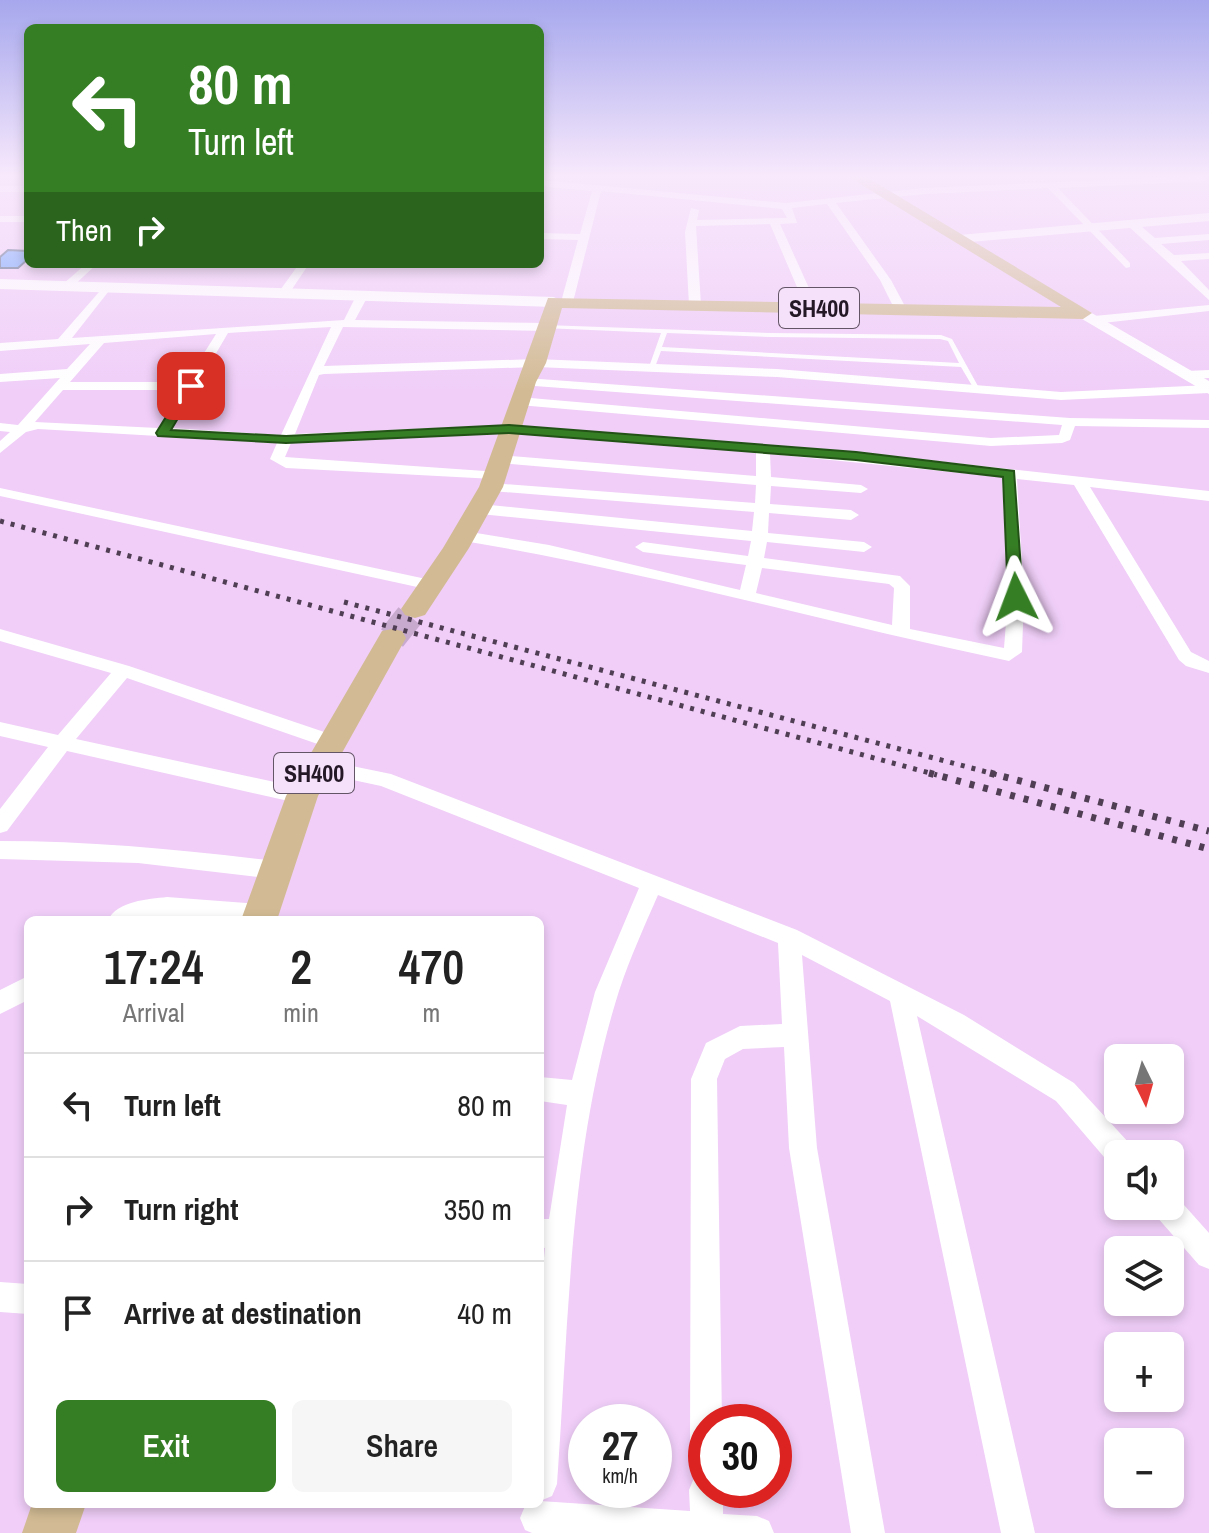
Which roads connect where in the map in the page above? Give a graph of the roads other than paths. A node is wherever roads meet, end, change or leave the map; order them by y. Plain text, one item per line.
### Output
1 (580, 248) edge
2 (693, 248) edge
3 (785, 248) edge
4 (862, 248) edge
5 (973, 248) edge
6 (1110, 248) edge
7 (1160, 248) edge
8 (1209, 256) edge
9 (1172, 258) junction
10 (1126, 265) dead end
11 (87, 268) edge
12 (301, 268) edge
13 (1191, 279) junction
14 (1209, 279) edge
15 (0, 284) edge
16 (67, 286) junction
17 (106, 287) junction
18 (284, 293) junction
19 (362, 296) junction
20 (1209, 297) edge
21 (560, 302) junction
22 (695, 305) junction
23 (812, 308) junction
24 (1209, 308) edge
25 (901, 310) junction
26 (1089, 316) junction
27 (343, 323) junction
28 (545, 327) junction
29 (225, 329) junction
30 (664, 332) junction
31 (771, 335) junction
32 (101, 339) junction
33 (63, 341) junction
34 (0, 347) edge
35 (659, 349) junction
36 (775, 356) junction
37 (962, 365) junction
38 (652, 367) junction
39 (71, 373) junction
40 (314, 373) junction
41 (777, 373) junction
42 (1209, 374) edge
43 (1186, 375) junction
44 (0, 378) edge
45 (527, 382) junction
46 (59, 386) junction
47 (191, 386) junction
48 (976, 388) junction
49 (1209, 389) edge
50 (1070, 422) junction
51 (1209, 424) edge
52 (0, 427) edge
53 (21, 429) junction
54 (509, 429) junction
55 (162, 433) junction
56 (286, 439) junction
57 (0, 449) edge
58 (763, 449) junction
59 (495, 474) junction
60 (1009, 474) junction
61 (764, 481) junction
62 (1081, 484) junction
63 (861, 489) dead end
64 (0, 492) edge
65 (1209, 496) edge
66 (764, 506) junction
67 (480, 509) junction
68 (851, 515) dead end
69 (464, 536) junction
70 (760, 537) junction
71 (643, 547) dead end
72 (864, 547) dead end
73 (757, 562) junction
74 (431, 585) junction
75 (747, 596) junction
76 (415, 609) tunnel mouth
77 (901, 633) junction
78 (0, 635) edge
79 (392, 638) tunnel mouth
80 (1209, 667) edge
81 (123, 670) junction
82 (0, 729) edge
83 (62, 743) junction
84 (325, 754) junction
85 (302, 796) junction
86 (0, 825) edge
87 (0, 850) edge
88 (276, 870) junction
89 (652, 884) junction
90 (124, 916) edge
91 (249, 916) edge
92 (260, 916) edge
93 (789, 937) junction
94 (24, 989) edge
95 (901, 997) junction
96 (0, 1003) edge
97 (794, 1035) junction
98 (544, 1089) edge
99 (582, 1094) junction
100 (1108, 1140) edge
101 (1178, 1220) edge
102 (551, 1233) edge
103 (1209, 1255) edge
104 (0, 1297) edge
105 (24, 1299) edge
106 (544, 1393) edge
107 (706, 1404) edge
108 (58, 1508) edge
109 (706, 1508) edge
110 (537, 1518) edge
111 (707, 1531) edge
112 (49, 1533) edge
113 (757, 1533) edge
114 (868, 1533) edge
115 (1018, 1533) edge

1 - 21 street
2 - 22 street
3 - 23 street
4 - 25 street
5 - 26 main road
6 - 10 street
7 - 9 street
8 - 9 street
9 - 13 street
11 - 16 street
12 - 18 street
13 - 14 street
13 - 20 street
15 - 16 street
16 - 17 street
17 - 18 street
17 - 33 street
18 - 19 street
19 - 21 street
19 - 27 street
21 - 22 main road, SH400
21 - 28 main road
22 - 23 main road, SH400
23 - 25 main road, SH400
24 - 26 street
25 - 26 main road, SH400
26 - 43 street
27 - 28 street
27 - 29 street
27 - 40 street
28 - 30 lane
28 - 45 main road
29 - 32 street
29 - 47 street
30 - 31 lane
30 - 35 lane
31 - 36 lane
31 - 37 lane
32 - 33 street
32 - 39 street
33 - 34 street
35 - 36 lane
35 - 38 lane
36 - 37 lane
36 - 41 lane
37 - 48 lane
38 - 41 street
38 - 45 street
39 - 44 street
39 - 46 street
40 - 45 street
40 - 56 street
41 - 48 street
42 - 43 street
43 - 49 street
45 - 50 street
45 - 50 street
45 - 54 main road
46 - 47 street
46 - 53 street
47 - 55 street
48 - 49 street
50 - 51 street
52 - 53 street
53 - 55 street
53 - 57 street
54 - 56 street
54 - 58 street
54 - 59 main road
55 - 56 street
56 - 59 street
58 - 60 street
58 - 61 street
59 - 61 street
59 - 66 street
59 - 67 main road
60 - 62 street
60 - 77 street
61 - 63 street
61 - 66 street
62 - 65 street
62 - 80 street
64 - 74 street
66 - 68 street
66 - 70 street
67 - 69 main road
67 - 70 street
69 - 74 main road
69 - 75 street
70 - 72 street
70 - 73 street
71 - 73 street
73 - 75 street
73 - 77 street
74 - 76 main road
75 - 77 street
78 - 81 street
79 - 84 main road, SH400
81 - 83 street
81 - 84 street
82 - 83 street
83 - 85 street
83 - 86 street
84 - 85 main road, SH400
84 - 89 street
85 - 88 main road, SH400
87 - 88 street
88 - 92 main road, SH400
89 - 93 street
89 - 99 street
90 - 91 street
93 - 95 street
93 - 97 street
94 - 96 street
95 - 100 street
95 - 115 street
97 - 107 street
97 - 114 street
98 - 99 street
99 - 102 street
101 - 103 street
102 - 106 street
104 - 105 street
108 - 112 main road
109 - 111 street
110 - 111 street
111 - 113 street

